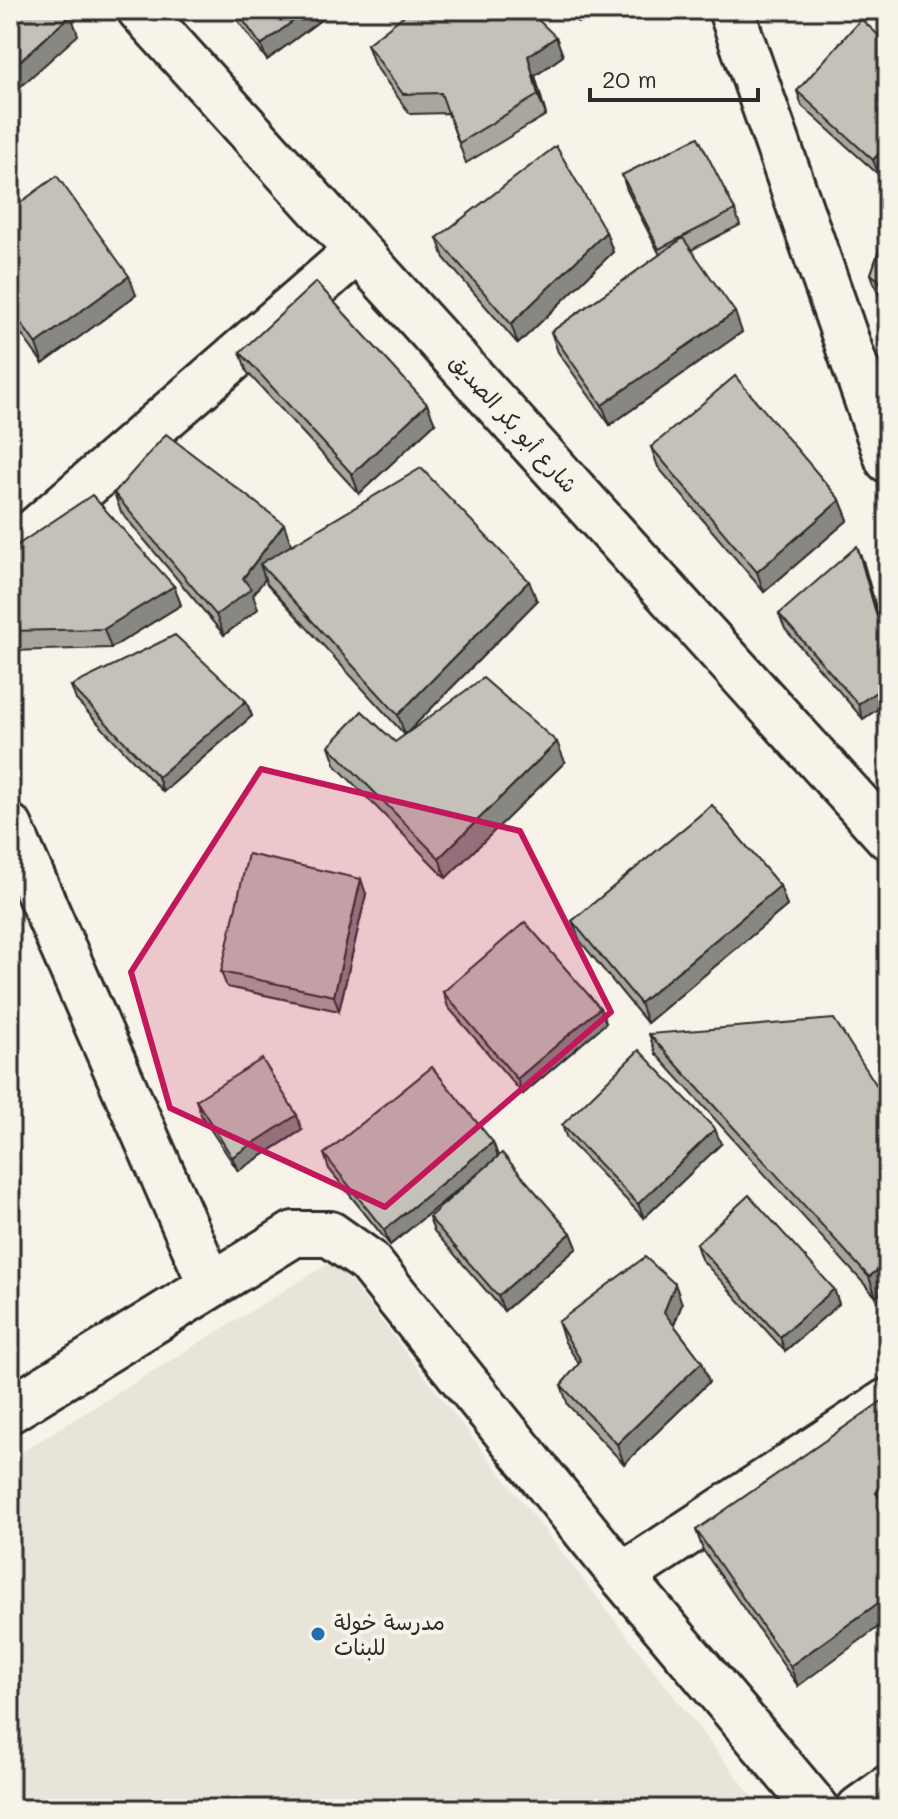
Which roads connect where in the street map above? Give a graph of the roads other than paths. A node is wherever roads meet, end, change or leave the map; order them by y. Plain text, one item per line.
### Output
1 (140, 10) edge
2 (731, 10) edge
3 (357, 251) junction
4 (888, 460) edge
5 (10, 552) edge
6 (10, 827) edge
7 (888, 837) edge
8 (210, 1283) junction
9 (888, 1401) edge
10 (10, 1410) edge
11 (622, 1576) junction
12 (888, 1788) edge
13 (817, 1809) edge
14 (859, 1809) edge

1 - 3 street, شارع أبو بكر الصديق
2 - 4 street
3 - 5 street
3 - 7 street, شارع أبو بكر الصديق
6 - 8 street
8 - 10 street
8 - 11 street
9 - 11 street
11 - 13 street
12 - 14 street

